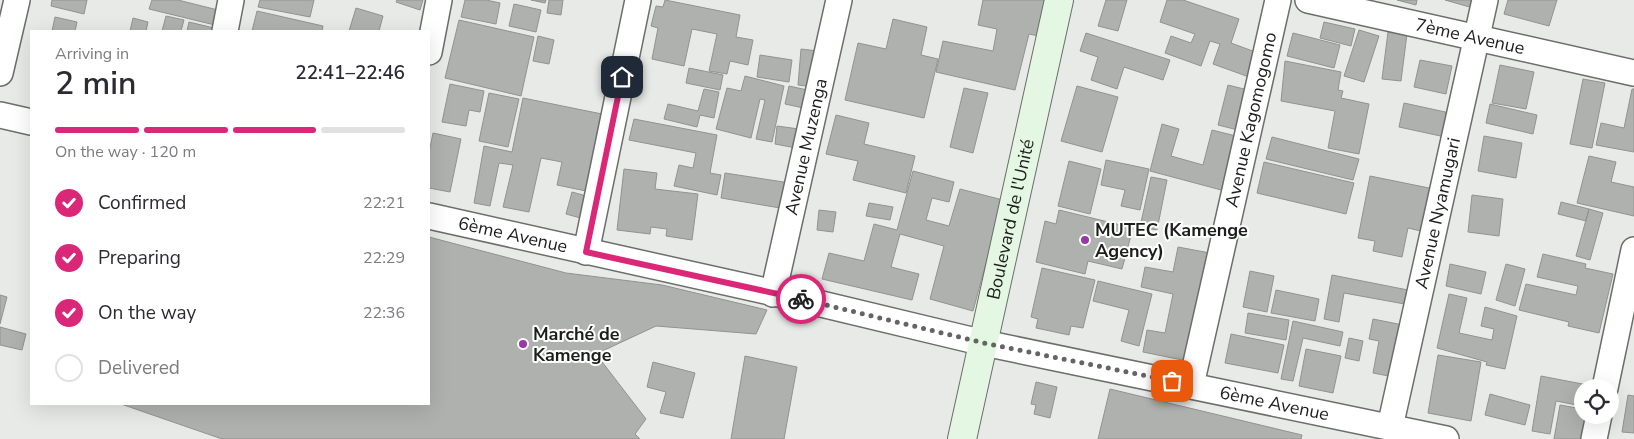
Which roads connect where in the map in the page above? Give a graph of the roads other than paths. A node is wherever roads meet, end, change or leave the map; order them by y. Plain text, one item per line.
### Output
1 (17, 0) edge
2 (231, 0) edge
3 (439, 0) edge
4 (638, 0) edge
5 (839, 0) edge
6 (1059, 0) edge
7 (1278, 0) edge
8 (1308, 0) edge
9 (1485, 0) edge
10 (225, 30) edge
11 (1476, 38) junction
12 (430, 47) edge
13 (0, 73) edge
14 (1634, 73) edge
15 (0, 115) edge
16 (30, 122) edge
17 (430, 216) edge
18 (1634, 250) edge
19 (586, 252) junction
20 (773, 294) junction
21 (984, 343) junction
22 (1607, 379) edge
23 (1191, 385) junction
24 (1597, 424) edge
25 (1390, 427) junction
26 (962, 439) edge
27 (1446, 439) edge
28 (1594, 439) edge

1 - 13 street
2 - 10 street
3 - 12 street
4 - 19 street
5 - 20 street, Avenue Muzenga
6 - 21 street, Boulevard de l'Unité
7 - 23 street, Avenue Kagomogomo
8 - 11 street, 7ème Avenue
9 - 11 street, Avenue Nyamugari
11 - 14 street, 7ème Avenue
11 - 25 street, Avenue Nyamugari
15 - 16 street
17 - 19 street, 6ème Avenue
18 - 22 street
19 - 20 street, 6ème Avenue
20 - 21 street, 6ème Avenue
21 - 23 street, 6ème Avenue
21 - 26 street, Boulevard de l'Unité
23 - 25 street, 6ème Avenue
24 - 28 street
25 - 27 street, 6ème Avenue

